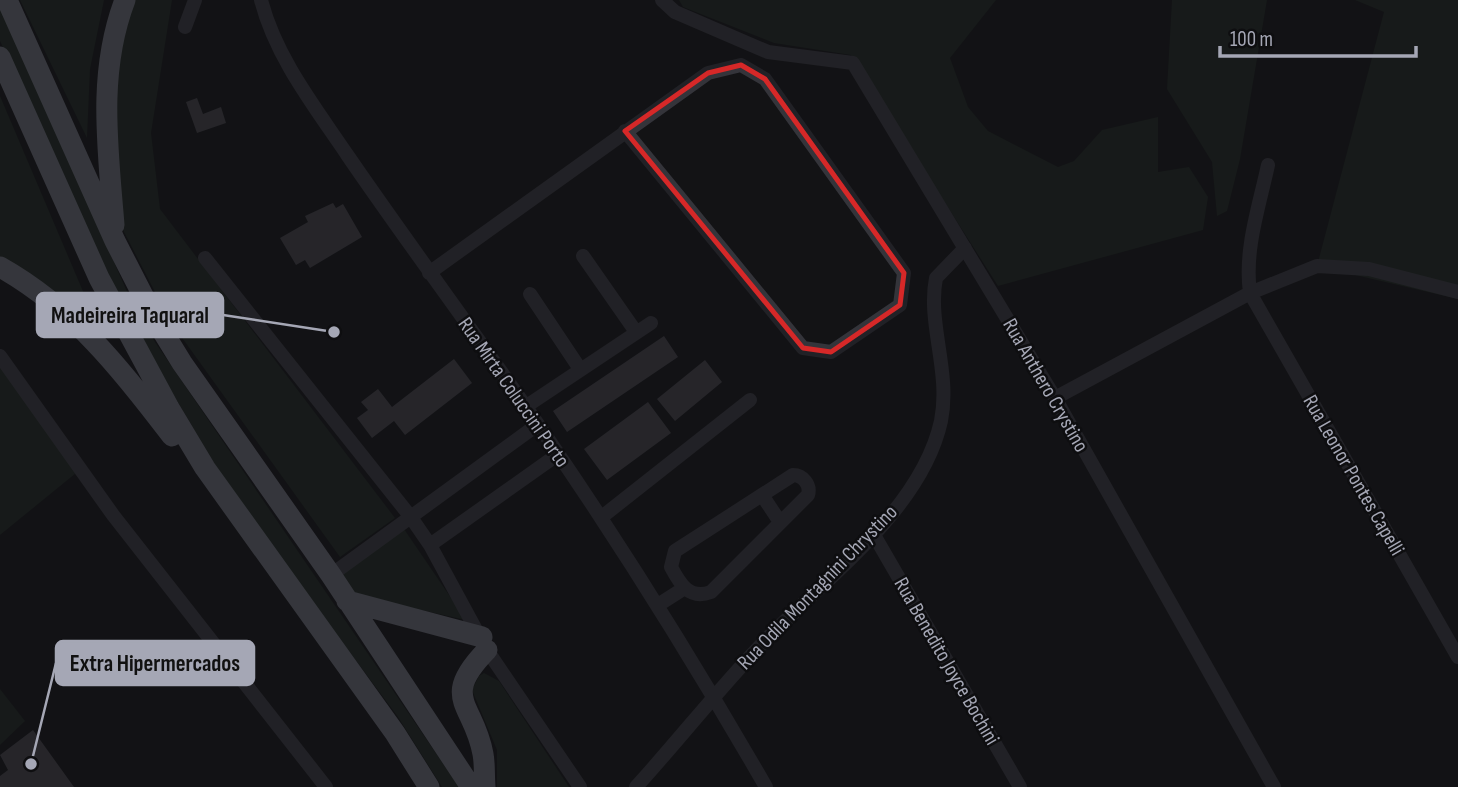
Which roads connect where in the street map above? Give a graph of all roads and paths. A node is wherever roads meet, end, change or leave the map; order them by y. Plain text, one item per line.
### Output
1 (7, 0) edge
2 (125, 0) edge
3 (195, 0) edge
4 (261, 0) edge
5 (662, 0) edge
6 (185, 27) dead end
7 (0, 57) edge
8 (625, 131) junction
9 (1268, 165) dead end
10 (115, 241) junction
11 (965, 248) junction
12 (583, 256) dead end
13 (205, 258) dead end
14 (0, 267) edge
15 (429, 273) junction
16 (1458, 292) edge
17 (1250, 293) junction
18 (530, 294) dead end
19 (650, 323) dead end
20 (636, 332) junction
21 (0, 356) edge
22 (580, 369) junction
23 (1055, 398) junction
24 (750, 400) dead end
25 (525, 407) junction
26 (537, 425) junction
27 (557, 455) junction
28 (762, 495) junction
29 (410, 516) junction
30 (603, 516) junction
31 (780, 522) junction
32 (874, 534) junction
33 (253, 538) junction
34 (430, 545) junction
35 (331, 575) junction
36 (683, 589) junction
37 (347, 601) junction
38 (658, 605) junction
39 (485, 644) junction
40 (1458, 657) edge
41 (715, 698) junction
42 (326, 787) edge
43 (429, 787) edge
44 (471, 787) edge
45 (485, 787) edge
46 (580, 787) edge
47 (636, 787) edge
48 (766, 787) edge
49 (1020, 787) edge
50 (1274, 787) edge

1 - 10 highway
2 - 10 highway
3 - 6 street
4 - 15 street, Rua Mirta Coluccini Porto
5 - 11 street, Rua Anthero Crystino
7 - 33 highway
8 - 8 street
8 - 15 street
9 - 17 street
10 - 35 highway
11 - 23 street, Rua Anthero Crystino
11 - 32 street, Rua Odila Montagnini Chrystino
12 - 20 street
13 - 29 street
14 - 33 highway
15 - 25 street, Rua Mirta Coluccini Porto
16 - 17 street
17 - 23 street
17 - 40 street, Rua Leonor Pontes Capelli
18 - 22 street
19 - 20 street
20 - 22 street
21 - 42 street
22 - 25 street
23 - 50 street, Rua Anthero Crystino
24 - 30 street
25 - 26 street, Rua Mirta Coluccini Porto
26 - 27 street, Rua Mirta Coluccini Porto
26 - 29 street
27 - 30 street, Rua Mirta Coluccini Porto
27 - 34 street
28 - 31 street
28 - 31 street
28 - 36 street
29 - 34 street
29 - 35 street
30 - 38 street, Rua Mirta Coluccini Porto
31 - 36 street
32 - 41 street, Rua Odila Montagnini Chrystino
32 - 49 street, Rua Benedito Joyce Bochini
33 - 43 highway
34 - 39 street
35 - 37 highway
36 - 38 street
37 - 39 highway
37 - 44 highway
38 - 41 street, Rua Mirta Coluccini Porto
39 - 45 highway
39 - 46 street
41 - 47 street, Rua Odila Montagnini Chrystino
41 - 48 street, Rua Mirta Coluccini Porto

